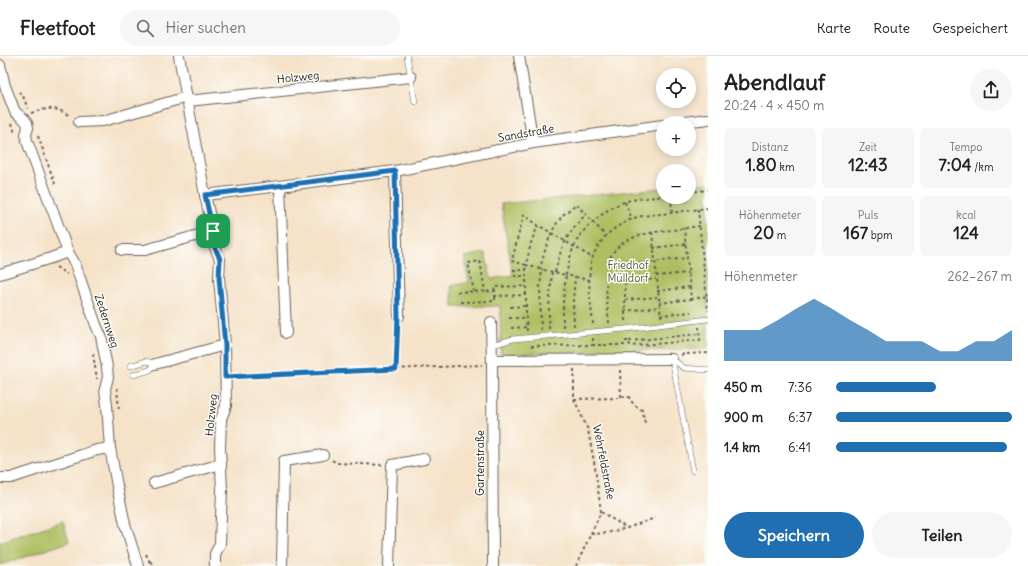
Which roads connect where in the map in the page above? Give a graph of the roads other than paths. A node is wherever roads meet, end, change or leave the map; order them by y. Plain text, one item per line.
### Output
1 (179, 56) edge
2 (407, 56) edge
3 (519, 56) edge
4 (0, 65) edge
5 (411, 77) junction
6 (188, 99) junction
7 (415, 102) dead end
8 (708, 118) edge
9 (696, 120) edge
10 (79, 122) road end
11 (656, 126) edge
12 (533, 143) junction
13 (395, 171) junction
14 (280, 186) junction
15 (205, 195) junction
16 (213, 231) junction
17 (122, 250) dead end
18 (68, 252) junction
19 (0, 274) edge
20 (398, 316) road end
21 (708, 319) edge
22 (491, 322) dead end
23 (286, 334) dead end
24 (225, 345) junction
25 (492, 345) junction
26 (672, 359) junction
27 (492, 362) junction
28 (155, 364) junction
29 (130, 366) dead end
30 (708, 370) edge
31 (133, 376) dead end
32 (110, 448) junction
33 (324, 455) road end
34 (424, 459) dead end
35 (221, 464) junction
36 (693, 471) dead end
37 (0, 478) edge
38 (154, 483) dead end
39 (138, 566) edge
40 (215, 566) edge
41 (282, 566) edge
42 (389, 566) edge
43 (493, 566) edge

1 - 6 street, Holzweg
2 - 5 lane
3 - 12 street
4 - 18 street, Zedernweg
5 - 6 street, Holzweg
5 - 7 lane
6 - 10 street, Holzweg
6 - 15 street, Holzweg
8 - 9 street
11 - 12 street, Sandstraße
12 - 13 street, Sandstraße
13 - 14 street, Sandstraße
13 - 20 street
14 - 15 street, Sandstraße
14 - 23 street
15 - 16 street, Holzweg
16 - 17 street
16 - 24 street, Holzweg
18 - 19 street
18 - 32 street, Zedernweg
21 - 25 lane
22 - 25 street, Gartenstraße
24 - 28 street
24 - 35 street, Holzweg
25 - 27 street, Gartenstraße
26 - 27 street
26 - 30 lane
26 - 36 lane
27 - 43 street, Gartenstraße
28 - 29 lane
28 - 31 lane
32 - 37 street
32 - 39 street, Zedernweg
33 - 41 street
34 - 42 street
35 - 38 street
35 - 40 street, Holzweg

